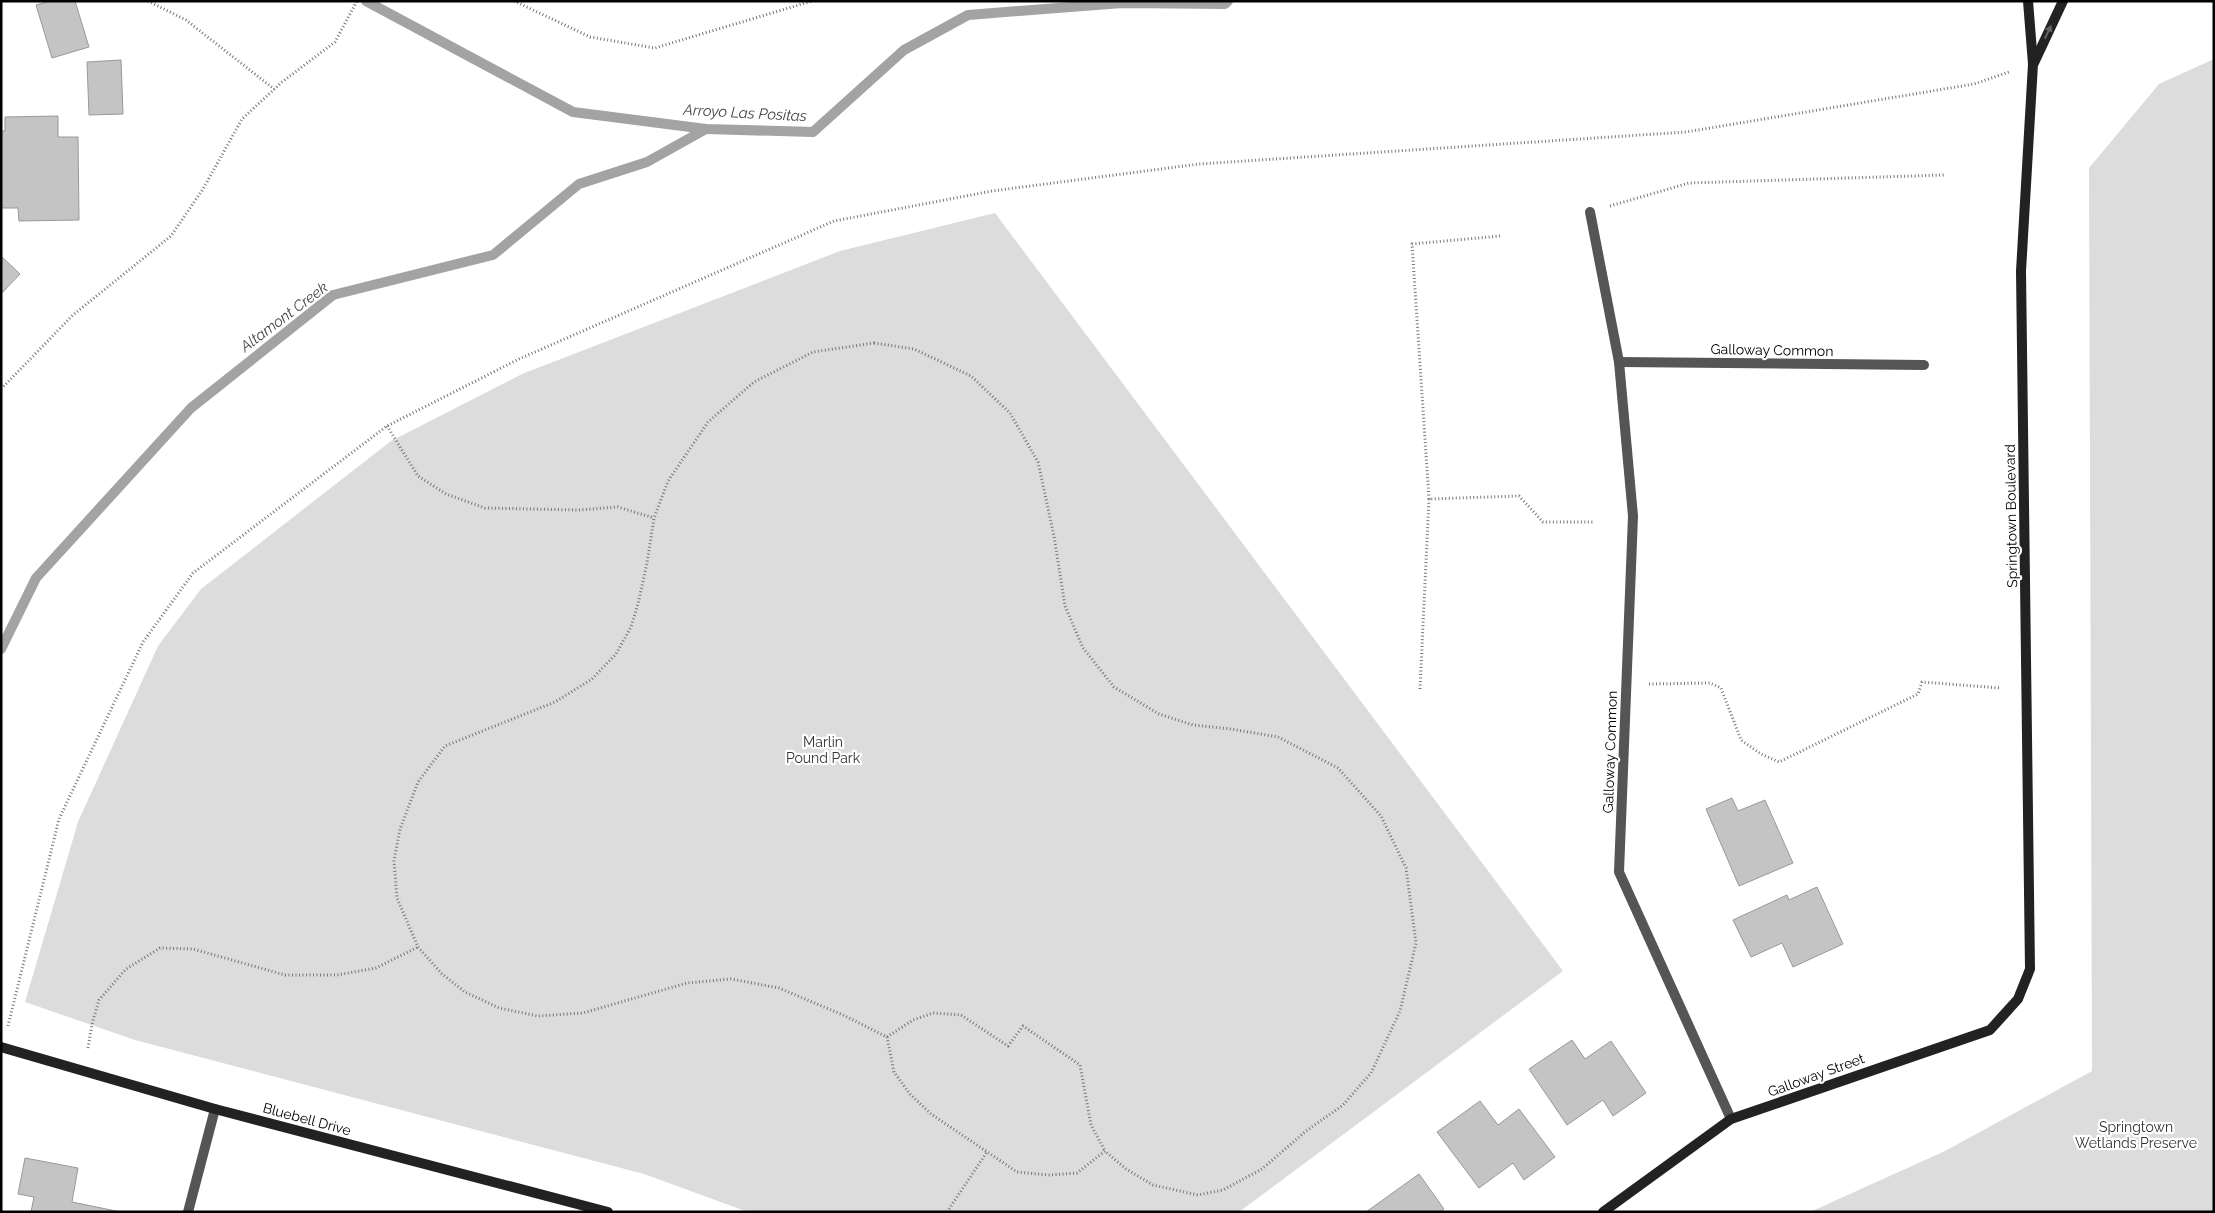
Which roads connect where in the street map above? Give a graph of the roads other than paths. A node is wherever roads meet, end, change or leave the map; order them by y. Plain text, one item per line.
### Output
1 (2028, 1) edge
2 (2063, 1) edge
3 (2033, 64) junction
4 (1590, 212) road end
5 (1619, 362) junction
6 (1924, 365) dead end
7 (2030, 969) joint
8 (2, 1048) edge
9 (215, 1109) junction
10 (1731, 1119) junction
11 (188, 1212) edge
12 (608, 1212) edge
13 (1603, 1212) edge

1 - 3 street, Springtown Boulevard
3 -> 2 street, Springtown Boulevard
3 - 7 street, Springtown Boulevard
4 - 5 street, Galloway Common
5 - 6 street, Galloway Common
5 - 10 street, Galloway Common
7 - 10 street, Galloway Street
8 - 9 street, Bluebell Drive
9 - 11 street
9 - 12 street, Bluebell Drive
10 - 13 street, Galloway Street

